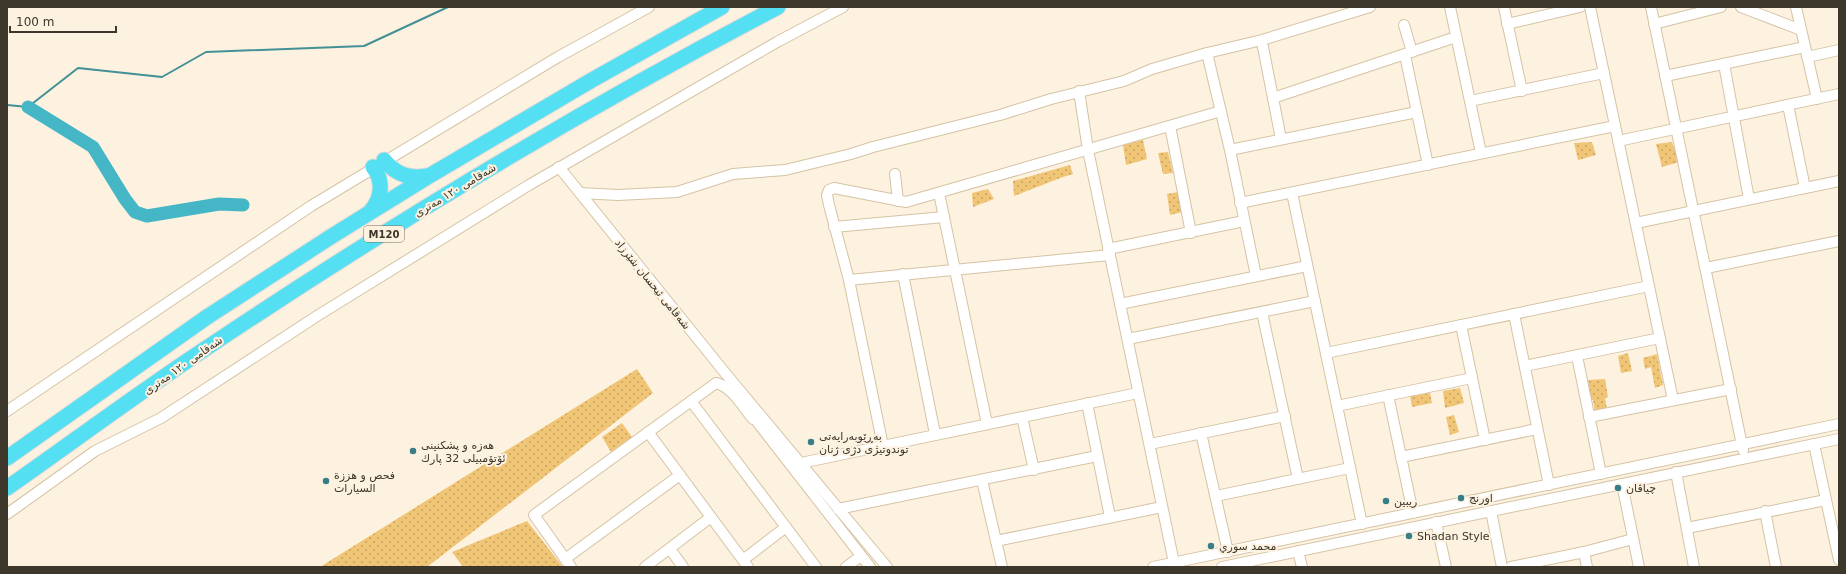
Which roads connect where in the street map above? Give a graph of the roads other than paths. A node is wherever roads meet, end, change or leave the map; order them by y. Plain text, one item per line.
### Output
1 (648, 7) edge
2 (722, 7) edge
3 (778, 7) edge
4 (844, 7) edge
5 (1370, 7) edge
6 (1450, 7) edge
7 (1504, 7) edge
8 (1580, 7) edge
9 (1590, 7) edge
10 (1651, 7) edge
11 (1721, 7) edge
12 (1741, 7) edge
13 (1796, 7) edge
14 (1710, 8) edge
15 (1507, 24) junction
16 (1654, 24) junction
17 (1404, 26) dead end
18 (1801, 30) junction
19 (1456, 37) junction
20 (1262, 48) dead end
21 (1839, 50) edge
22 (1806, 52) junction
23 (1207, 53) junction
24 (1408, 54) junction
25 (1724, 64) junction
26 (1604, 73) junction
27 (1665, 76) junction
28 (1079, 91) junction
29 (1522, 91) junction
30 (1839, 94) edge
31 (1273, 98) junction
32 (1817, 99) junction
33 (1470, 101) junction
34 (1788, 105) junction
35 (1220, 111) junction
36 (1417, 112) junction
37 (1735, 116) junction
38 (1170, 126) junction
39 (1615, 126) junction
40 (1676, 128) junction
41 (1281, 139) junction
42 (1618, 141) junction
43 (1088, 150) junction
44 (1230, 150) junction
45 (1481, 153) junction
46 (379, 164) junction
47 (1428, 165) junction
48 (559, 167) junction
49 (895, 174) dead end
50 (429, 176) junction
51 (1839, 180) edge
52 (1805, 188) junction
53 (580, 193) junction
54 (939, 193) junction
55 (1292, 193) junction
56 (1749, 199) junction
57 (898, 201) junction
58 (1240, 203) junction
59 (1693, 211) junction
60 (369, 213) junction
61 (944, 217) junction
62 (1244, 221) junction
63 (1636, 222) junction
64 (834, 227) junction
65 (1191, 233) junction
66 (1839, 242) edge
67 (1109, 252) junction
68 (1307, 266) junction
69 (1706, 268) junction
70 (955, 269) junction
71 (903, 274) junction
72 (1256, 276) junction
73 (849, 280) junction
74 (1649, 286) junction
75 (1315, 301) junction
76 (1120, 304) junction
77 (1262, 312) junction
78 (1514, 314) junction
79 (1461, 325) junction
80 (1660, 338) junction
81 (1128, 340) junction
82 (1326, 353) junction
83 (1577, 356) junction
84 (1525, 366) junction
85 (1472, 378) junction
86 (1731, 389) junction
87 (1138, 393) junction
88 (1388, 396) junction
89 (747, 400) junction
90 (1673, 400) junction
91 (691, 401) junction
92 (1087, 403) junction
93 (1337, 406) junction
94 (7, 411) edge
95 (1285, 416) junction
96 (1022, 417) junction
97 (1589, 417) junction
98 (753, 419) junction
99 (987, 424) junction
100 (1839, 424) edge
101 (1537, 429) junction
102 (648, 432) junction
103 (1201, 433) junction
104 (935, 434) junction
105 (1839, 439) edge
106 (1485, 440) junction
107 (1150, 444) junction
108 (1742, 444) junction
109 (1814, 444) junction
110 (883, 446) junction
111 (1097, 456) junction
112 (1401, 457) junction
113 (7, 458) edge
114 (1745, 458) junction
115 (801, 463) junction
116 (1350, 468) junction
117 (1034, 470) junction
118 (1676, 472) junction
119 (1601, 474) junction
120 (680, 475) junction
121 (1298, 479) junction
122 (982, 480) junction
123 (1622, 484) junction
124 (1549, 485) junction
125 (7, 488) edge
126 (1216, 496) junction
127 (1826, 500) junction
128 (1458, 504) junction
129 (1162, 507) junction
130 (838, 509) junction
131 (1491, 511) junction
132 (1765, 512) junction
133 (1413, 513) junction
134 (7, 514) edge
135 (711, 517) junction
136 (1110, 517) junction
137 (1461, 517) junction
138 (1436, 522) junction
139 (1362, 524) junction
140 (786, 527) junction
141 (1687, 528) junction
142 (1633, 539) junction
143 (996, 541) junction
144 (670, 549) junction
145 (1298, 551) junction
146 (1228, 552) junction
147 (1584, 552) junction
148 (861, 556) junction
149 (1839, 560) edge
150 (568, 563) edge
151 (745, 563) edge
152 (1174, 563) junction
153 (1197, 563) edge
154 (1250, 564) edge
155 (645, 567) edge
156 (683, 567) edge
157 (816, 567) edge
158 (846, 567) edge
159 (870, 567) edge
160 (887, 567) edge
161 (1002, 567) edge
162 (1154, 567) edge
163 (1222, 567) edge
164 (1302, 567) edge
165 (1446, 567) edge
166 (1502, 567) edge
167 (1511, 567) edge
168 (1587, 567) edge
169 (1639, 567) edge
170 (1694, 567) edge
171 (1776, 567) edge

1 - 46 street
2 - 50 highway, M120
3 - 125 highway, شەقامی ١٢٠ مەتری / M120
4 - 48 street
5 - 23 street
6 - 19 street
7 - 15 street
8 - 15 street
9 - 26 street
10 - 16 street
11 - 14 street
12 - 18 street
13 - 18 street
14 - 16 street
15 - 29 street
16 - 27 street
17 - 24 street
18 - 22 street
19 - 24 street
19 - 33 street
20 - 31 street
21 - 22 street
22 - 25 street
22 - 32 street
23 - 28 street
23 - 35 street
24 - 31 street
24 - 36 street
25 - 27 street
25 - 37 street
26 - 29 street
26 - 39 street
27 - 40 street
28 - 43 street
28 - 53 street
29 - 33 street
30 - 32 street
31 - 41 street
32 - 34 street
33 - 45 street
34 - 37 street
34 - 52 street
35 - 38 street
35 - 44 street
36 - 41 street
36 - 47 street
37 - 40 street
37 - 56 street
38 - 43 street
38 - 65 street
39 - 42 street
39 - 45 street
40 - 42 street
40 - 59 street
41 - 44 street
42 - 63 street
43 - 54 street
43 - 67 street
44 - 58 street
45 - 47 street
46 - 50 highway
46 - 60 highway
46 - 94 street
47 - 55 street
48 - 53 street, شەقامی ئیحسان شێرزاد
48 - 134 street
49 - 57 street
50 - 60 highway, M120
51 - 52 street
52 - 56 street
53 - 89 street, شەقامی ئیحسان شێرزاد
54 - 57 street
54 - 61 street
55 - 58 street
55 - 68 street
56 - 59 street
57 - 64 street
58 - 62 street
59 - 63 street
59 - 69 street
60 - 113 highway, M120
61 - 64 street
61 - 70 street
62 - 65 street
62 - 72 street
63 - 74 street
64 - 73 street
65 - 67 street
66 - 69 street
67 - 70 street
67 - 76 street
68 - 72 street
68 - 75 street
69 - 86 street
70 - 71 street
70 - 99 street
71 - 73 street
71 - 104 street
72 - 76 street
73 - 110 street
74 - 78 street
74 - 80 street
75 - 77 street
75 - 82 street
76 - 81 street
77 - 81 street
77 - 95 street
78 - 79 street
78 - 84 street
79 - 82 street
79 - 85 street
80 - 83 street
80 - 90 street
81 - 87 street
82 - 93 street
83 - 84 street
83 - 97 street
84 - 101 street
85 - 88 street
85 - 106 street
86 - 90 street
86 - 108 street
87 - 92 street
87 - 107 street
88 - 93 street
88 - 112 street
89 - 98 street, شەقامی ئیحسان شێرزاد
89 - 115 street, شەقامی ئیحسان شێرزاد
90 - 97 street
91 - 98 street
91 - 102 street
91 - 140 street
92 - 96 street
92 - 111 street
93 - 116 street
95 - 103 street
95 - 121 street
96 - 99 street
96 - 117 street
97 - 119 street
98 - 148 street, شەقامی ئیحسان شێرزاد
99 - 104 street
100 - 108 street
101 - 106 street
101 - 124 street
102 - 120 street
102 - 150 street
103 - 107 street
103 - 126 street
104 - 110 street
105 - 109 street
106 - 112 street
107 - 129 street
108 - 114 street
108 - 119 street
109 - 114 street
109 - 127 street
110 - 115 street
111 - 117 street
111 - 136 street
112 - 133 street
114 - 118 street
115 - 130 street, شەقامی ئیحسان شێرزاد
116 - 121 street
116 - 139 street
117 - 122 street
118 - 123 street
118 - 141 street
119 - 124 street
120 - 135 street
120 - 150 street
121 - 126 street
122 - 130 street
122 - 143 street
123 - 131 street
123 - 142 street
124 - 128 street
126 - 146 street
127 - 132 street
127 - 149 street
128 - 133 street
128 - 137 street
129 - 136 street
129 - 152 street
130 - 160 street, شەقامی ئیحسان شێرزاد
131 - 137 street
131 - 166 street
132 - 141 street
132 - 171 street
133 - 139 street
135 - 144 street
135 - 151 street
136 - 143 street
137 - 138 street
138 - 145 street
138 - 165 street
139 - 146 street
140 - 151 street
140 - 157 street
141 - 170 street
142 - 147 street
142 - 169 street
143 - 161 street
144 - 155 street
144 - 156 street
145 - 154 street
145 - 164 street
146 - 153 street
147 - 167 street
147 - 168 street
148 - 158 street
148 - 159 street, شەقامی ئیحسان شێرزاد
152 - 153 street
152 - 162 street
154 - 163 street

